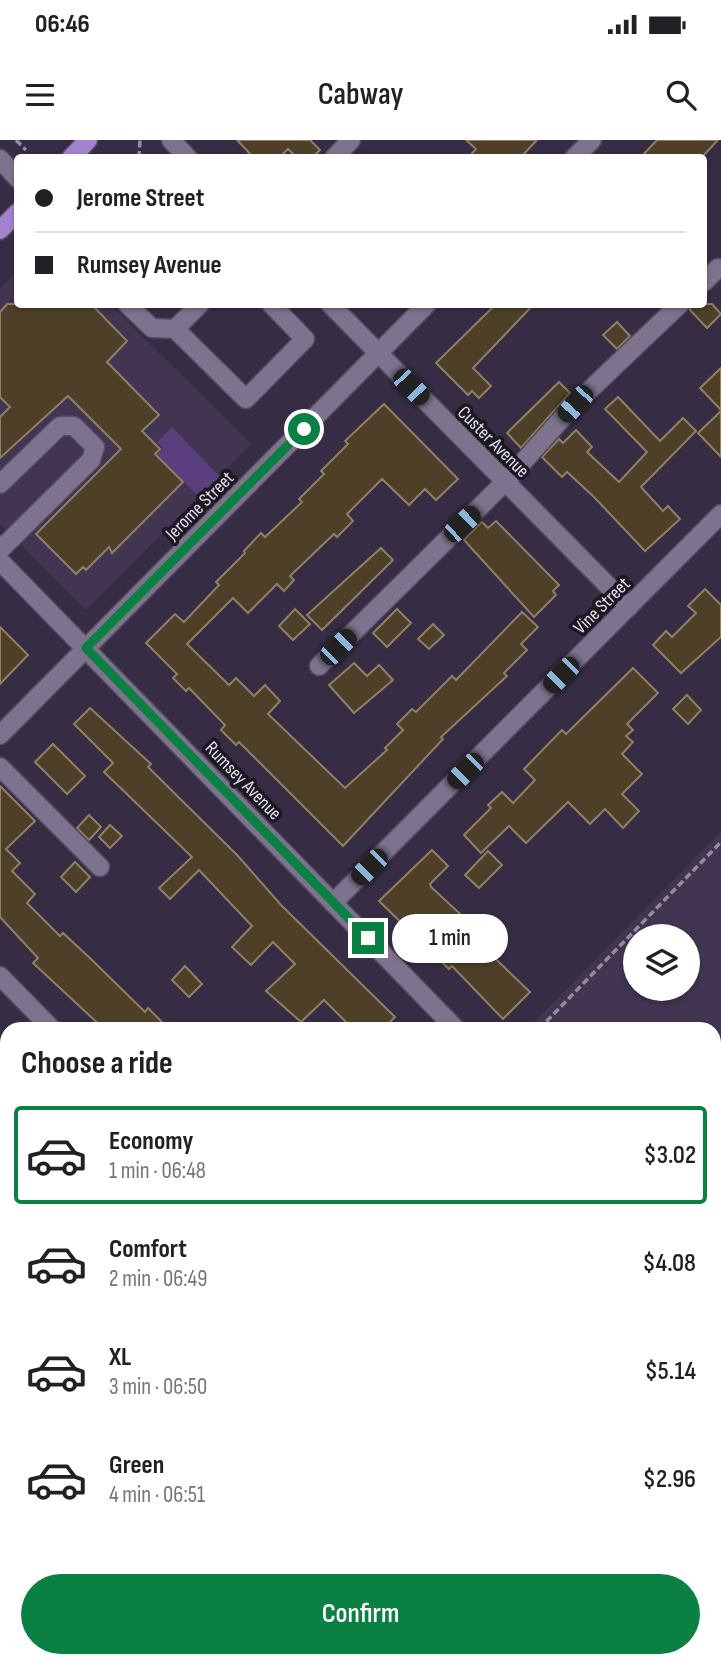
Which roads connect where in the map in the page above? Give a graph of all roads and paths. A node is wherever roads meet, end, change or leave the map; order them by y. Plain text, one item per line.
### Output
1 (16, 140) edge
2 (88, 140) edge
3 (171, 140) edge
4 (351, 140) edge
5 (592, 140) edge
6 (26, 150) dead end
7 (75, 154) edge
8 (184, 154) edge
9 (338, 154) edge
10 (579, 154) edge
11 (0, 159) edge
12 (14, 175) edge
13 (14, 216) edge
14 (0, 230) edge
15 (131, 308) edge
16 (196, 308) edge
17 (275, 308) edge
18 (334, 308) edge
19 (423, 308) edge
20 (676, 308) edge
21 (176, 329) junction
22 (378, 354) junction
23 (505, 482) junction
24 (0, 484) edge
25 (721, 514) edge
26 (0, 550) edge
27 (0, 561) edge
28 (629, 607) junction
29 (86, 648) junction
30 (319, 666) dead end
31 (0, 735) edge
32 (0, 767) edge
33 (721, 842) edge
34 (100, 867) dead end
35 (333, 903) junction
36 (0, 975) edge
37 (45, 1022) edge
38 (450, 1022) edge
39 (546, 1022) edge

1 - 6 path
2 - 7 main road
3 - 8 street
4 - 9 street
5 - 10 street
11 - 12 street
13 - 14 main road
15 - 21 street
16 - 21 street
17 - 21 street
18 - 22 street, Custer Avenue
19 - 22 street, Jerome Street
20 - 23 street
22 - 23 street, Custer Avenue
22 - 29 street, Jerome Street
23 - 28 street, Custer Avenue
23 - 30 street
24 - 26 street
25 - 28 street, Vine Street
27 - 29 street, Rumsey Avenue
28 - 35 street, Vine Street
29 - 31 street, Jerome Street
29 - 35 street, Rumsey Avenue
32 - 34 street
33 - 39 path
35 - 38 street, Rumsey Avenue
36 - 37 street

